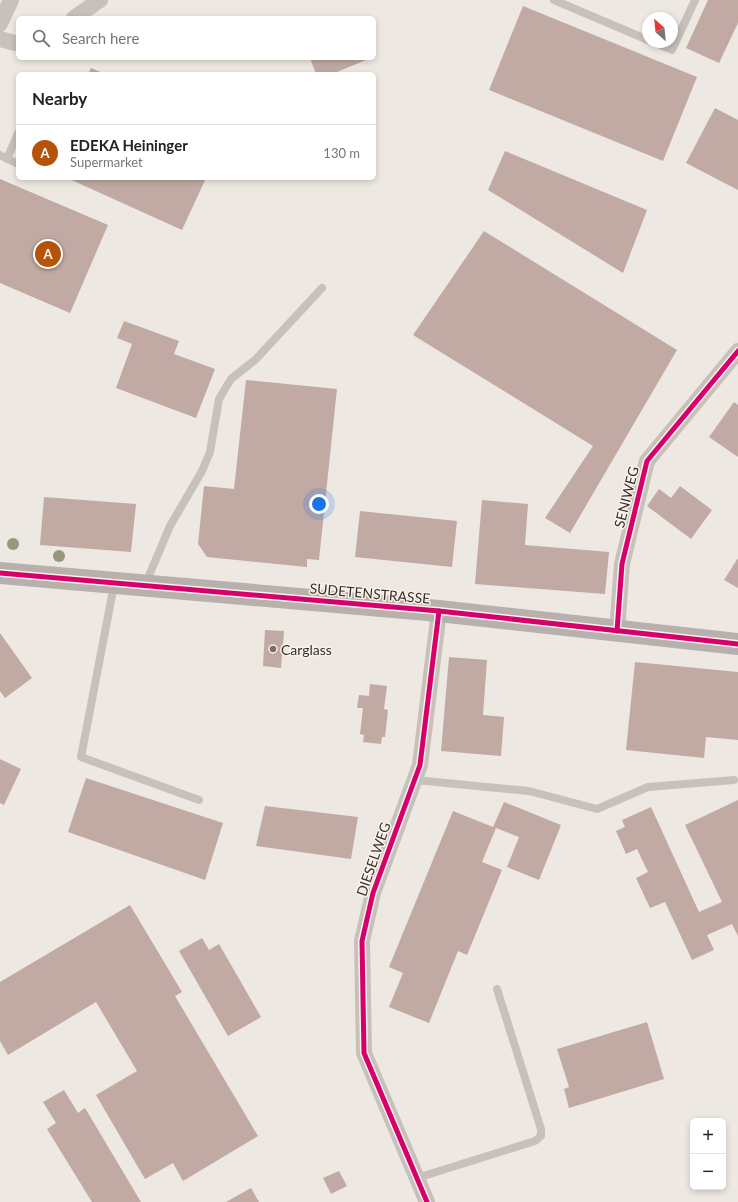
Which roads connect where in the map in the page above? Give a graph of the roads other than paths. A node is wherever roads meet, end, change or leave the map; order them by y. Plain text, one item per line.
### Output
1 (11, 0) edge
2 (100, 0) edge
3 (554, 0) edge
4 (695, 0) edge
5 (77, 16) edge
6 (0, 24) edge
7 (642, 37) edge
8 (678, 37) edge
9 (0, 39) edge
10 (16, 43) edge
11 (16, 136) edge
12 (3, 157) edge
13 (16, 163) edge
14 (322, 288) dead end
15 (738, 351) edge
16 (0, 573) edge
17 (115, 582) junction
18 (145, 585) junction
19 (439, 611) junction
20 (618, 631) junction
21 (738, 644) edge
22 (414, 780) junction
23 (734, 780) dead end
24 (199, 800) dead end
25 (497, 989) dead end
26 (418, 1178) junction
27 (428, 1202) edge

1 - 6 street
2 - 5 street
3 - 7 lane
4 - 8 lane
9 - 10 street
11 - 12 lane
12 - 13 lane
14 - 18 lane
15 - 20 street, SENIWEG
16 - 17 street, SUDETENSTRASSE
17 - 18 street, SUDETENSTRASSE
17 - 24 lane
18 - 19 street, SUDETENSTRASSE
19 - 20 street, SUDETENSTRASSE
19 - 22 street, DIESELWEG
20 - 21 street, SUDETENSTRASSE
22 - 23 lane
22 - 26 street, DIESELWEG
25 - 26 lane
26 - 27 street, DIESELWEG

